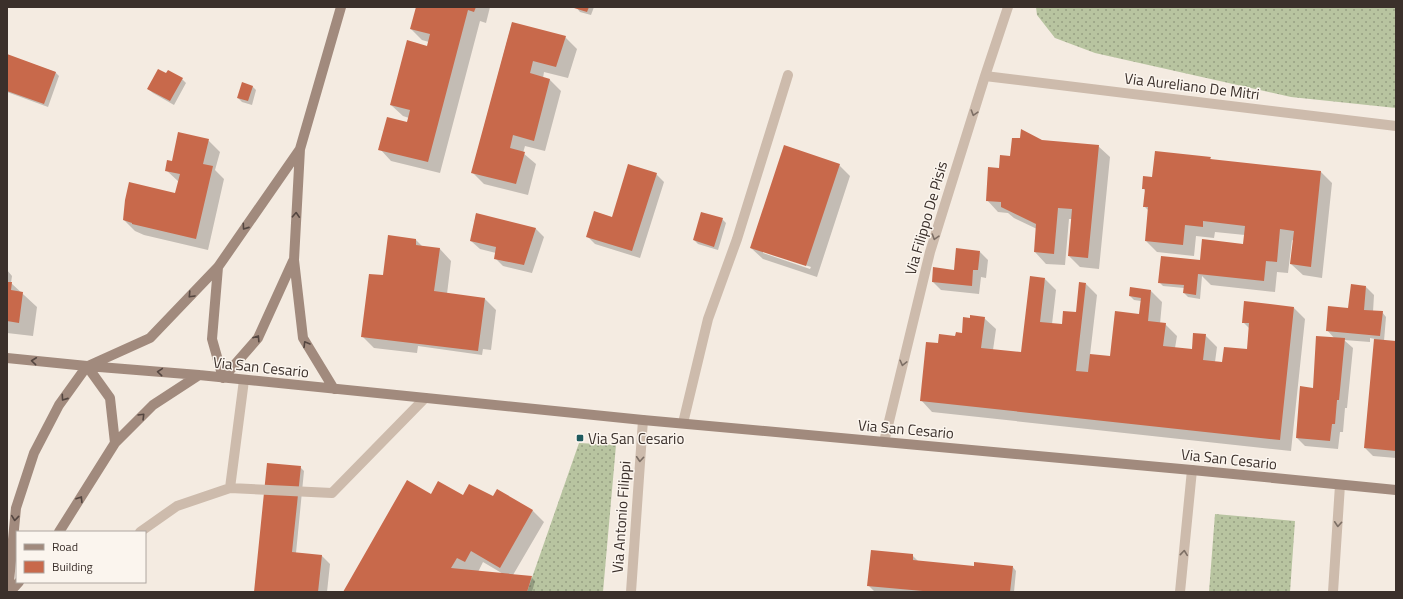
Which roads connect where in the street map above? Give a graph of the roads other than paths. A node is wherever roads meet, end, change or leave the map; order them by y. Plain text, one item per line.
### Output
1 (341, 7) edge
2 (1008, 7) edge
3 (788, 75) dead end
4 (985, 76) junction
5 (1396, 126) edge
6 (300, 149) junction
7 (294, 260) junction
8 (218, 267) junction
9 (7, 358) edge
10 (87, 366) junction
11 (198, 375) junction
12 (223, 378) junction
13 (244, 380) junction
14 (334, 389) junction
15 (424, 398) junction
16 (643, 420) junction
17 (682, 423) junction
18 (884, 442) junction
19 (115, 443) junction
20 (1192, 470) junction
21 (1340, 485) junction
22 (230, 488) junction
23 (1396, 490) edge
24 (60, 531) edge
25 (141, 531) edge
26 (18, 583) edge
27 (9, 592) edge
28 (631, 592) edge
29 (1180, 592) edge
30 (1333, 592) edge

1 - 6 main road
2 - 4 street, Via Filippo De Pisis
3 - 17 street
4 - 5 street, Via Aureliano De Mitri
4 -> 18 street, Via Filippo De Pisis
7 -> 6 main road
6 -> 8 main road
12 -> 7 main road
14 -> 7 main road
8 -> 10 main road
8 - 12 main road
10 -> 9 main road, Via San Cesario
11 -> 10 main road, Via San Cesario
10 - 19 main road
10 -> 27 main road
11 - 12 main road, Via San Cesario
19 -> 11 main road
12 - 13 main road, Via San Cesario
13 - 14 main road, Via San Cesario
13 - 22 street
14 - 15 main road, Via San Cesario
15 - 16 main road, Via San Cesario
15 - 22 street
16 - 17 main road, Via San Cesario
16 -> 28 street, Via Antonio Filippi
17 - 18 main road, Via San Cesario
18 - 20 main road, Via San Cesario
24 -> 19 main road
20 - 21 main road, Via San Cesario
29 -> 20 street
21 - 23 main road, Via San Cesario
21 -> 30 street
22 - 25 street
26 - 27 main road

